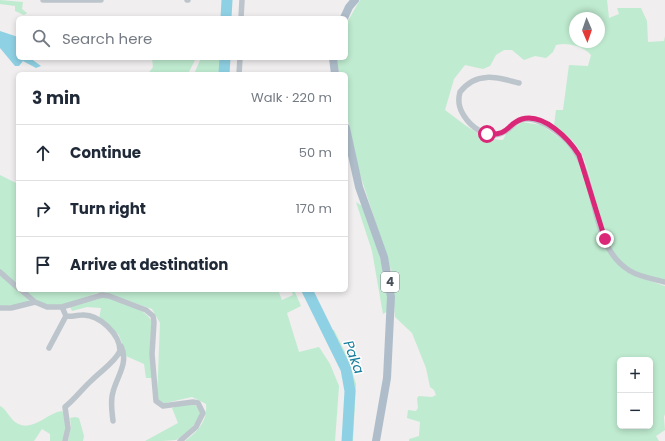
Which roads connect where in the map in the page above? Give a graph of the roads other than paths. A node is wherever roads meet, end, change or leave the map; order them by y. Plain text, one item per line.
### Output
1 (43, 0) edge
2 (101, 0) edge
3 (242, 0) edge
4 (355, 0) edge
5 (241, 16) edge
6 (345, 16) edge
7 (240, 60) edge
8 (333, 60) edge
9 (239, 72) edge
10 (335, 72) edge
11 (519, 83) dead end
12 (348, 137) edge
13 (0, 272) edge
14 (665, 282) edge
15 (16, 286) edge
16 (23, 292) edge
17 (35, 302) junction
18 (62, 307) junction
19 (0, 308) edge
20 (66, 316) junction
21 (120, 344) junction
22 (49, 348) dead end
23 (113, 421) dead end
24 (65, 441) edge
25 (180, 441) edge
26 (376, 441) edge

1 - 2 street
3 - 5 street
4 - 6 main road
7 - 9 street
8 - 10 main road
11 - 14 street
12 - 26 main road, 4
13 - 15 street
16 - 17 street
17 - 18 street
17 - 19 street
18 - 20 street
18 - 25 street
20 - 21 street
20 - 22 street
21 - 23 street
21 - 24 street

